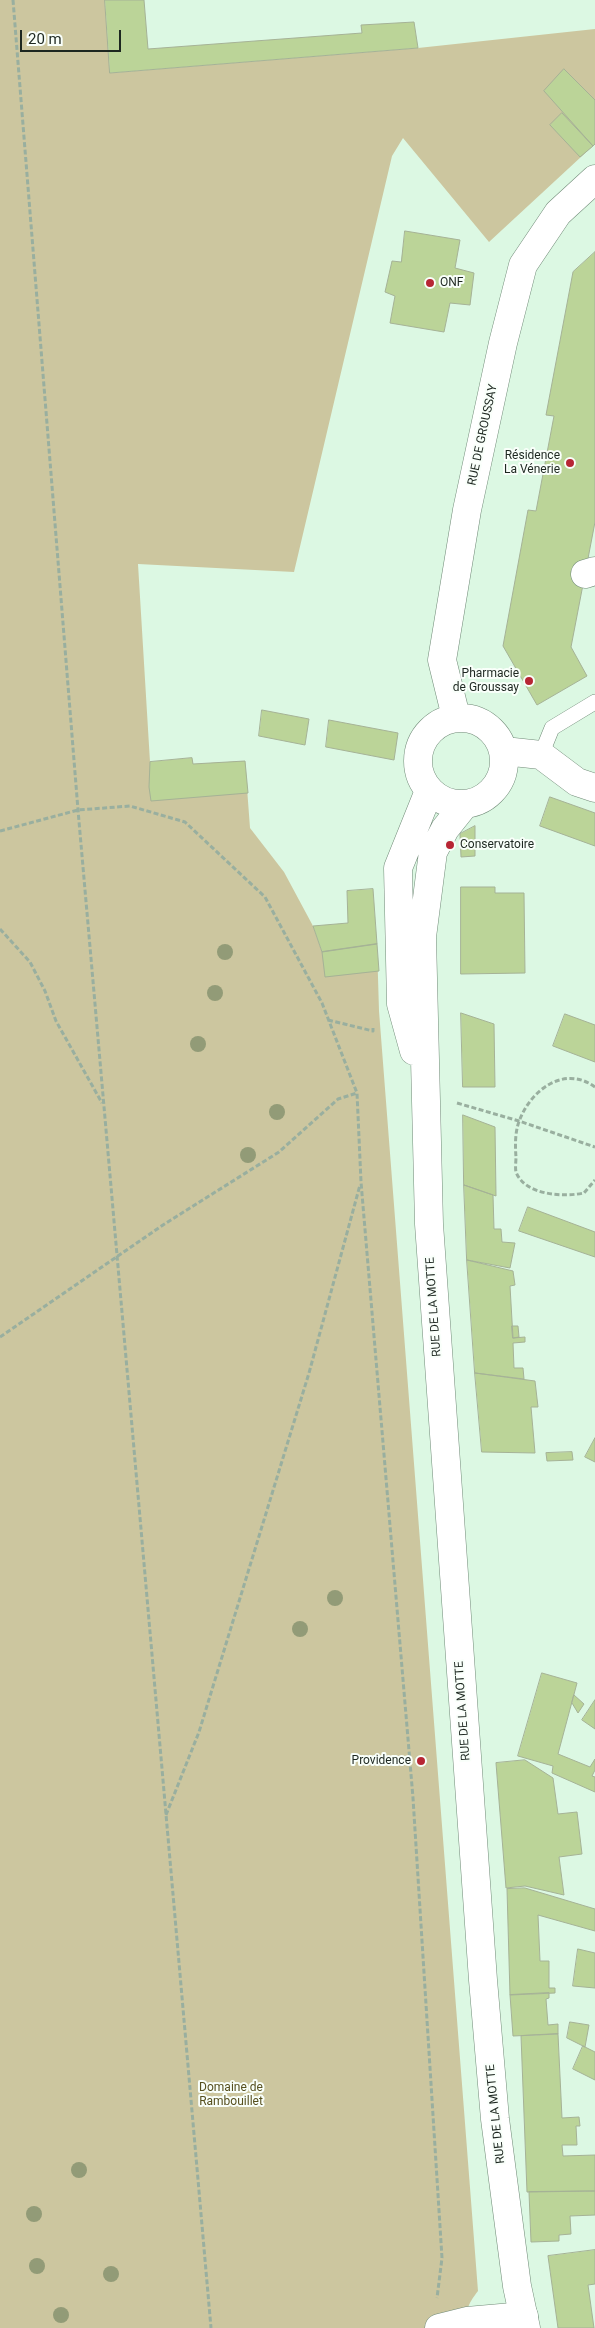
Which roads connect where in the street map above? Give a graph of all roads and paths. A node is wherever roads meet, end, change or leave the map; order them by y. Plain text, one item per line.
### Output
1 (13, 0) edge
2 (595, 179) edge
3 (595, 702) edge
4 (456, 717) junction
5 (504, 751) junction
6 (541, 755) junction
7 (595, 788) edge
8 (429, 791) junction
9 (465, 804) junction
10 (78, 810) junction
11 (0, 831) edge
12 (0, 929) edge
13 (328, 1020) junction
14 (373, 1032) dead end
15 (595, 1087) edge
16 (426, 1091) junction
17 (357, 1094) junction
18 (452, 1102) dead end
19 (104, 1105) junction
20 (519, 1121) junction
21 (595, 1147) edge
22 (595, 1180) edge
23 (361, 1182) junction
24 (117, 1259) junction
25 (0, 1337) edge
26 (166, 1815) junction
27 (438, 2315) edge
28 (525, 2322) edge
29 (212, 2328) edge

1 - 10 path
2 - 4 street, RUE DE GROUSSAY
3 - 6 lane
4 - 5 street
4 - 8 street
5 - 6 street
5 - 9 street
6 - 7 street
8 - 9 street
8 - 16 street, RUE DE LA MOTTE
9 - 16 street, RUE DE LA MOTTE
10 - 11 path
10 - 13 path
10 - 19 path
12 - 19 path
13 - 14 path
13 - 17 path
15 - 20 path
16 - 28 street, RUE DE LA MOTTE
17 - 23 path
17 - 24 path
18 - 20 path
19 - 24 path
20 - 21 path
20 - 22 path
23 - 26 path
23 - 27 path
24 - 25 path
24 - 26 path
26 - 29 path
27 - 28 street

